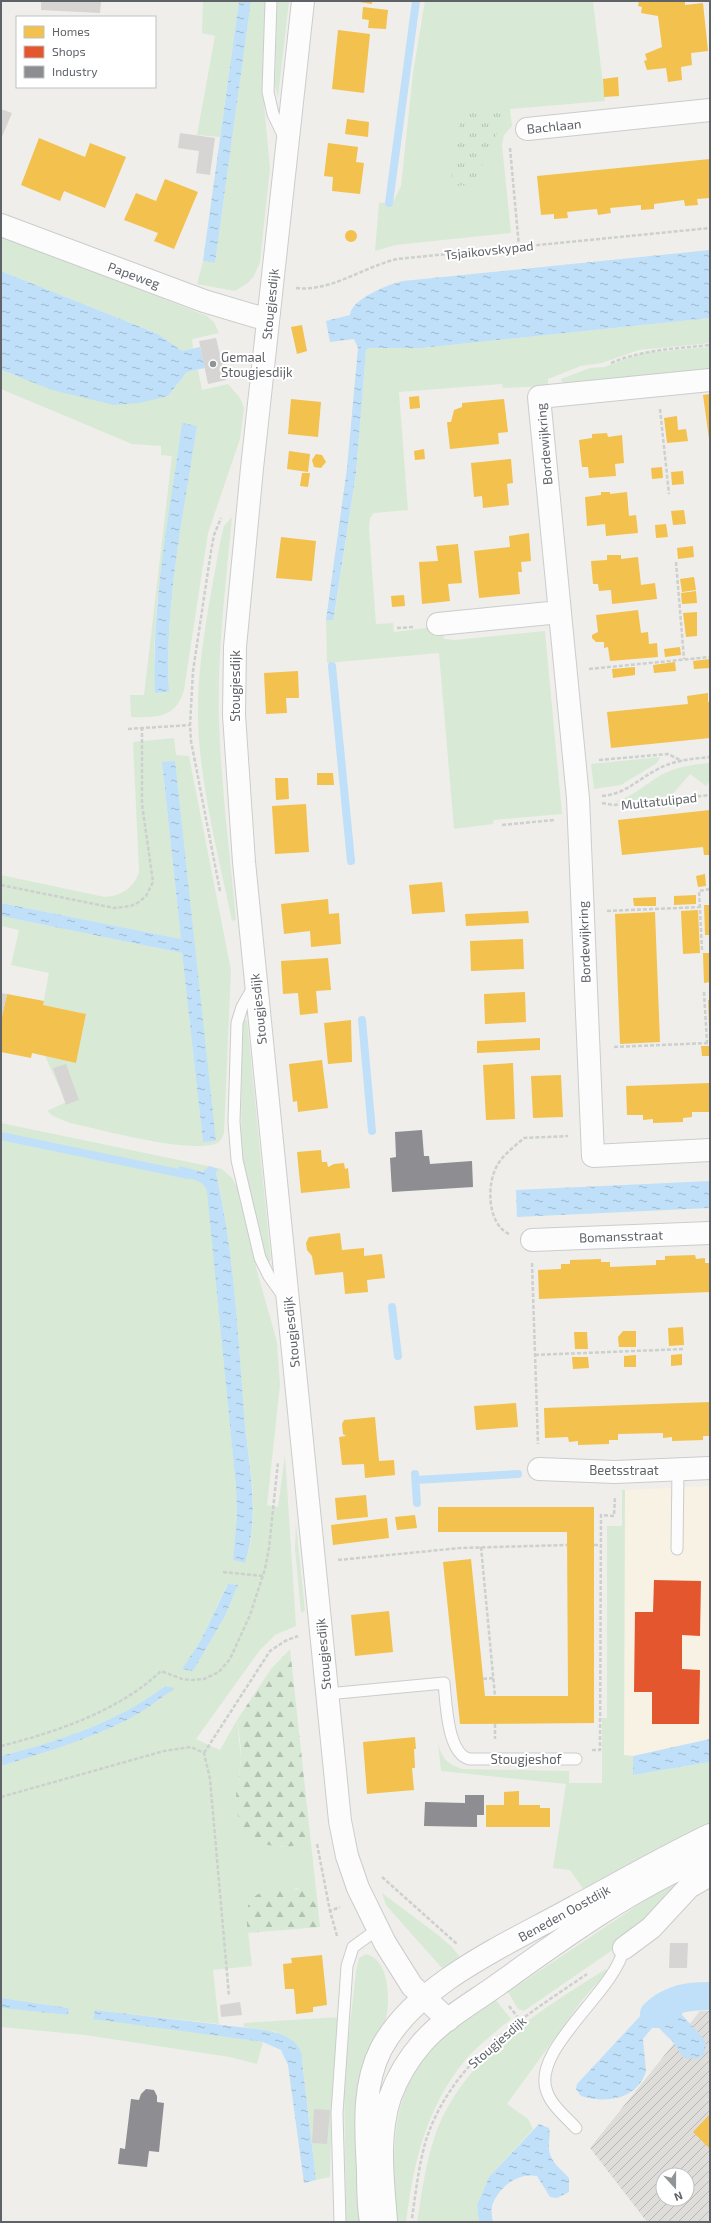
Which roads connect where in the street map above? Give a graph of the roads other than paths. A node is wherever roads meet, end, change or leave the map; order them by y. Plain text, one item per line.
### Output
1 (271, 1) edge
2 (303, 1) edge
3 (710, 110) edge
4 (527, 128) road end
5 (287, 144) junction
6 (1, 225) edge
7 (268, 320) junction
8 (710, 380) edge
9 (560, 612) junction
10 (438, 624) dead end
11 (256, 984) junction
12 (710, 1150) edge
13 (710, 1232) edge
14 (532, 1240) road end
15 (289, 1303) junction
16 (710, 1468) edge
17 (539, 1469) road end
18 (678, 1470) junction
19 (677, 1550) dead end
20 (327, 1694) junction
21 (576, 1759) road end
22 (710, 1835) edge
23 (710, 1855) edge
24 (710, 1875) edge
25 (378, 1929) junction
26 (624, 1948) joint
27 (422, 1998) junction
28 (448, 2020) junction
29 (576, 2128) dead end
30 (340, 2222) edge
31 (371, 2222) edge
32 (386, 2222) edge

1 - 5 lane
2 - 5 street, Stougjesdijk
3 - 4 street, Bachlaan
5 - 7 street, Stougjesdijk
6 - 7 street, Papeweg
7 - 11 street, Stougjesdijk
8 - 9 street, Bordewijkring
9 - 10 street
9 - 12 street, Bordewijkring
11 - 15 street, Stougjesdijk
11 - 15 lane
13 - 14 street, Bomansstraat
15 - 20 street, Stougjesdijk
16 - 18 street, Beetsstraat
17 - 18 street, Beetsstraat
18 - 19 lane
20 - 21 lane, Stougjeshof
20 - 25 street, Stougjesdijk
22 - 27 street, Beneden Oostdijk
23 - 28 street, Beneden Oostdijk
24 - 26 street
25 - 27 street, Stougjesdijk
25 - 30 lane
26 - 29 lane
27 - 28 street, Stougjesdijk
27 - 31 street
28 - 32 street

